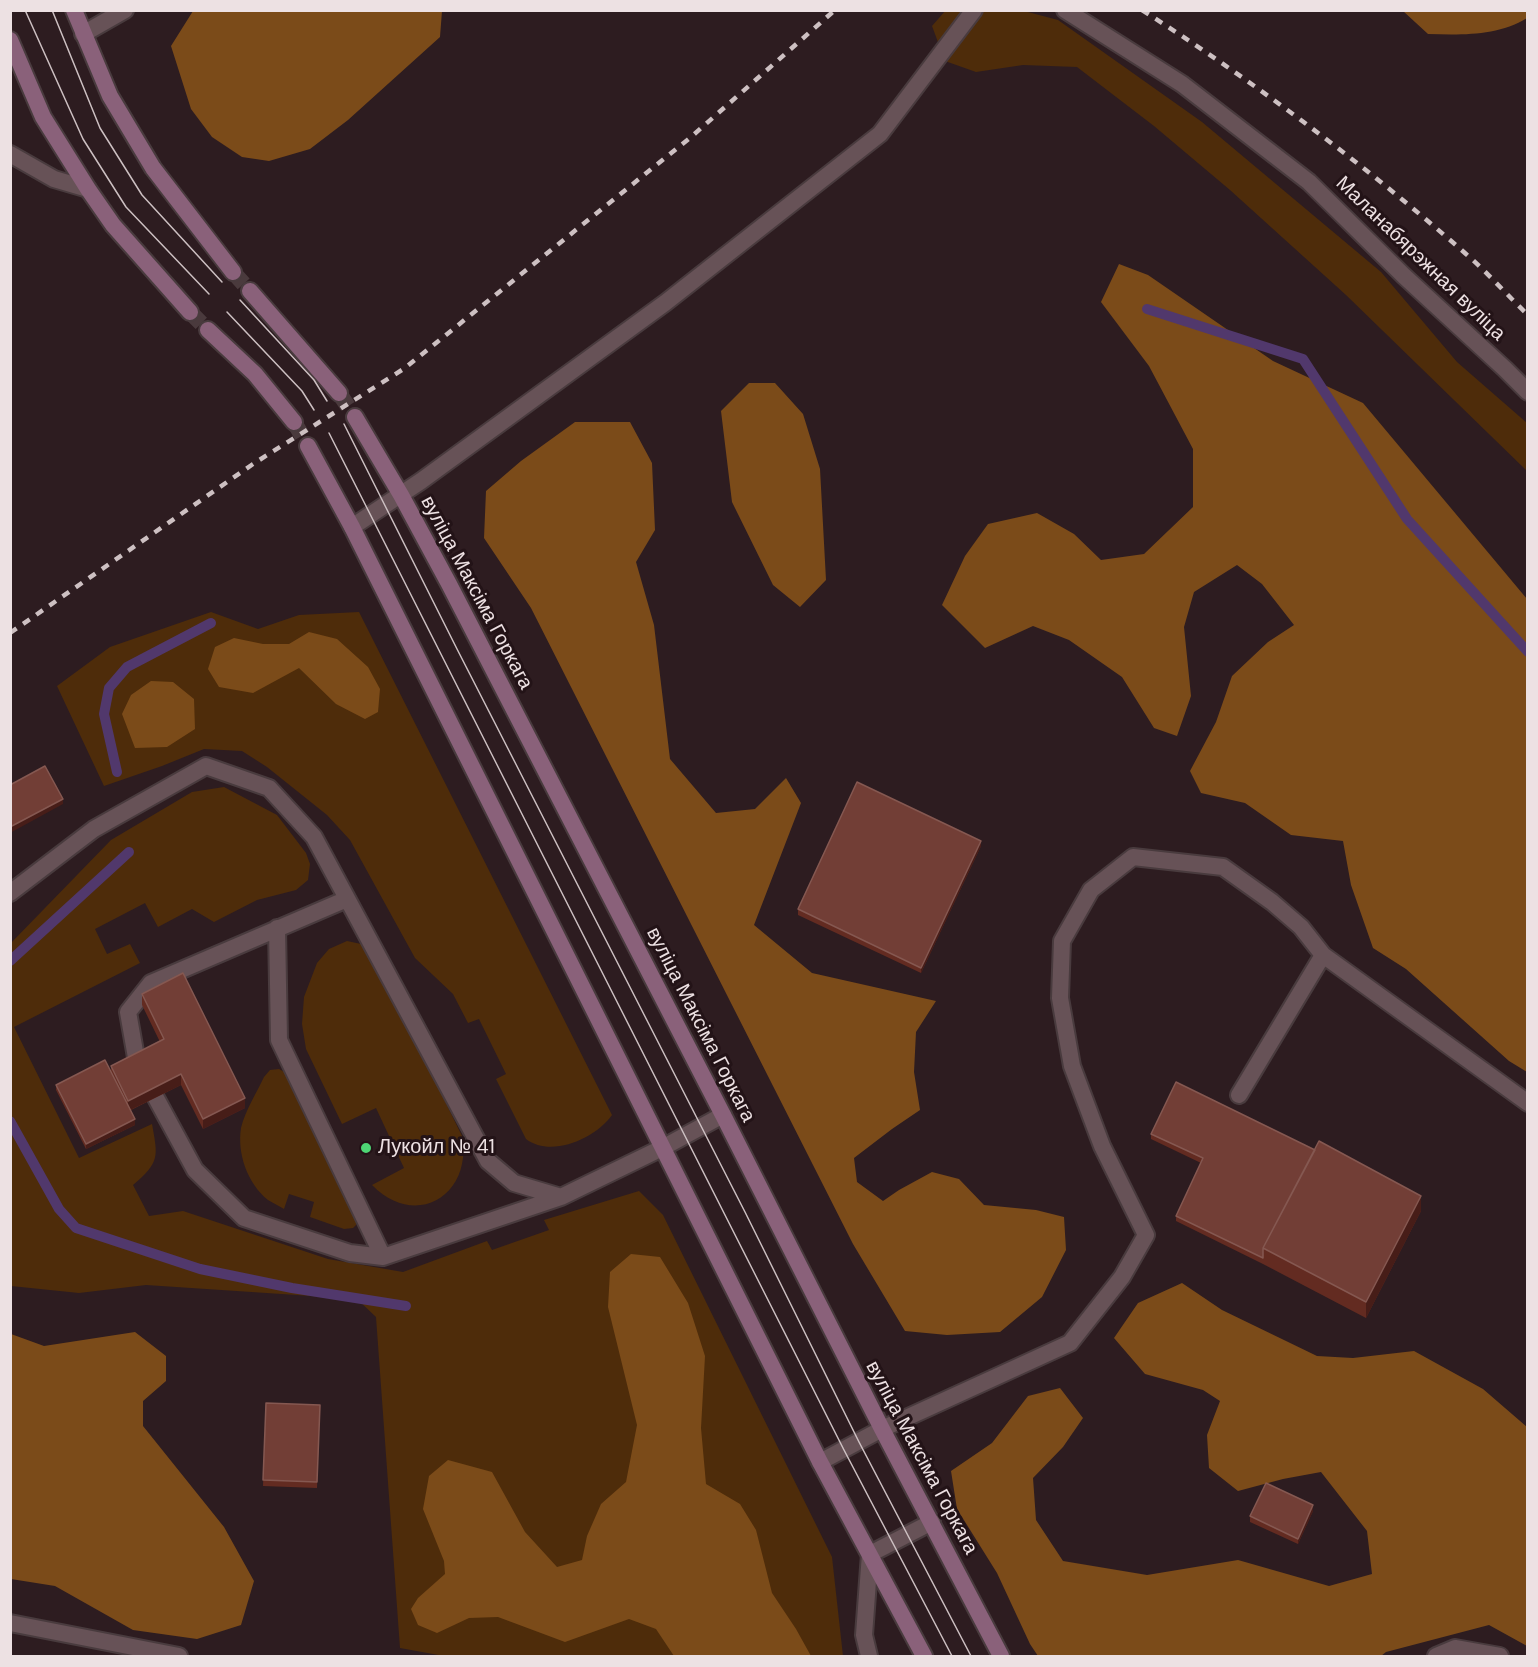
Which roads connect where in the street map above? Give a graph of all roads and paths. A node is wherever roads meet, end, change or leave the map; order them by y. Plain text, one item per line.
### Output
1 (74, 10) edge
2 (125, 10) edge
3 (974, 10) edge
4 (1065, 10) edge
5 (83, 34) junction
6 (10, 40) edge
7 (10, 153) edge
8 (88, 189) junction
9 (233, 272) tunnel mouth
10 (250, 291) tunnel mouth
11 (190, 312) tunnel mouth
12 (208, 330) tunnel mouth
13 (1527, 392) edge
14 (339, 393) tunnel mouth
15 (355, 417) tunnel mouth
16 (294, 423) tunnel mouth
17 (309, 446) tunnel mouth
18 (401, 495) junction
19 (352, 527) junction
20 (10, 893) edge
21 (347, 899) junction
22 (277, 928) junction
23 (1323, 955) junction
24 (138, 1064) edge
25 (1239, 1095) dead end
26 (156, 1098) edge
27 (1527, 1103) edge
28 (723, 1115) junction
29 (664, 1147) junction
30 (561, 1197) junction
31 (382, 1257) junction
32 (882, 1429) junction
33 (820, 1462) junction
34 (932, 1522) junction
35 (870, 1554) junction
36 (10, 1623) edge
37 (179, 1656) edge
38 (869, 1656) edge
39 (924, 1656) edge
40 (1001, 1656) edge
41 (1436, 1656) edge
42 (1500, 1656) edge

1 - 5 main road
2 - 5 street
3 - 18 street
4 - 13 street, Маланабярэжная вуліца
5 - 9 main road
6 - 8 main road
7 - 8 street
8 - 11 main road
10 - 14 main road
12 - 16 main road
15 - 18 main road, вуліца Максіма Горкага
17 - 19 main road
18 - 19 street
18 - 28 main road, вуліца Максіма Горкага
19 - 29 main road
20 - 21 street
21 - 22 street
21 - 30 street
22 - 24 street
22 - 31 street
23 - 25 street
23 - 27 street
23 - 32 street
26 - 31 street
28 - 29 street
28 - 32 main road, вуліца Максіма Горкага
29 - 30 street
29 - 33 main road
30 - 31 street
32 - 33 street
32 - 34 main road, вуліца Максіма Горкага
33 - 35 main road
34 - 35 street
34 - 40 main road, вуліца Максіма Горкага
35 - 38 street
35 - 39 main road
36 - 37 street
41 - 42 street

